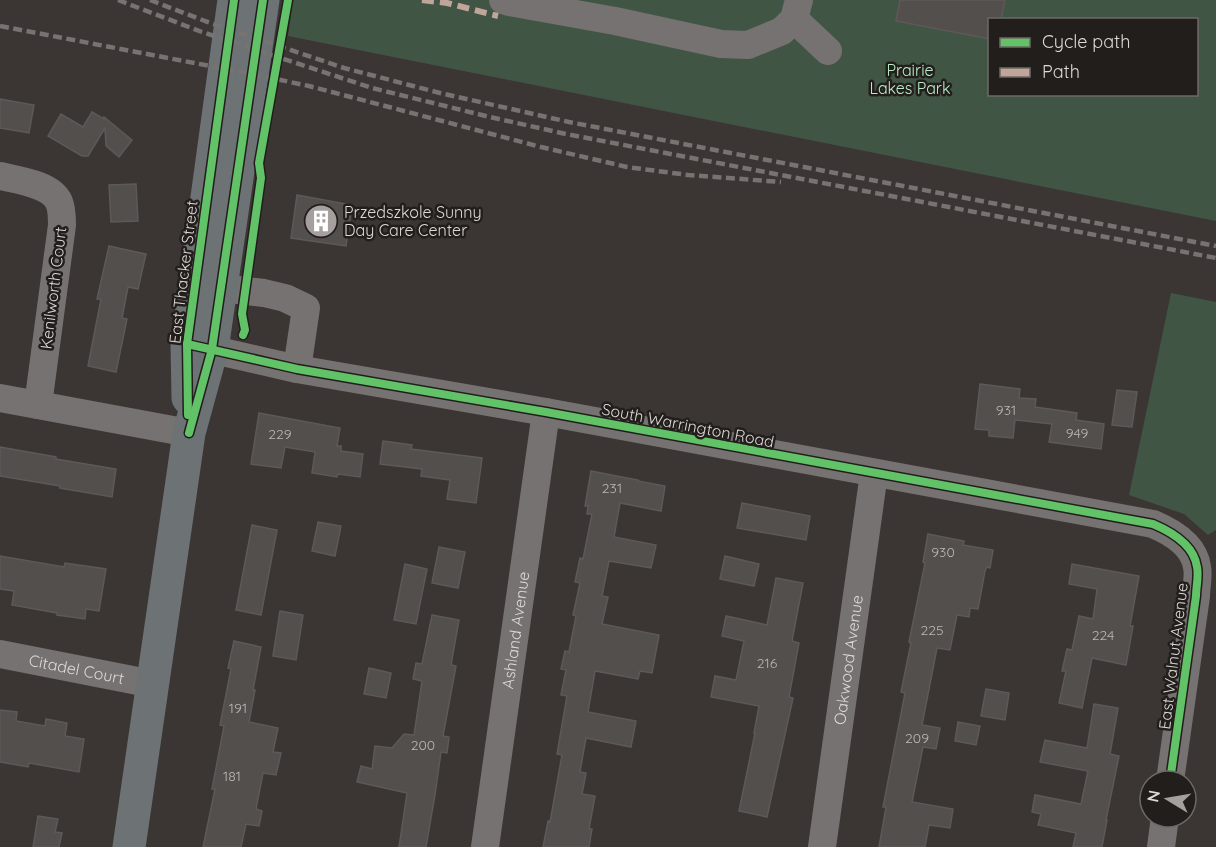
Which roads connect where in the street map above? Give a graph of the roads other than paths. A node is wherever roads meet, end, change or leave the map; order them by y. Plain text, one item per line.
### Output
1 (234, 0) edge
2 (262, 0) edge
3 (503, 0) edge
4 (797, 9) edge
5 (828, 51) dead end
6 (0, 176) edge
7 (221, 288) junction
8 (199, 347) junction
9 (297, 369) junction
10 (0, 398) edge
11 (38, 405) junction
12 (546, 412) junction
13 (189, 433) junction
14 (874, 473) junction
15 (1180, 540) joint
16 (0, 654) edge
17 (153, 684) junction
18 (1172, 769) edge
19 (1163, 829) edge
20 (129, 847) edge
21 (485, 847) edge
22 (822, 847) edge
23 (1161, 847) edge

1 - 8 main road, East Thacker Street
2 - 7 main road, East Thacker Street
3 - 4 street
4 - 5 street
6 - 11 street, Kenilworth Court
7 - 8 main road, East Thacker Street
7 - 9 street
8 - 9 street, South Warrington Road
8 - 13 main road, East Thacker Street
9 - 12 street, South Warrington Road
10 - 11 street
11 - 13 street
12 - 14 street, South Warrington Road
12 - 21 street, Ashland Avenue
13 - 17 main road, East Thacker Street
14 - 15 street, South Warrington Road
14 - 22 street, Oakwood Avenue
15 - 18 street, East Walnut Avenue
16 - 17 street, Citadel Court
17 - 20 main road, East Thacker Street
19 - 23 street

